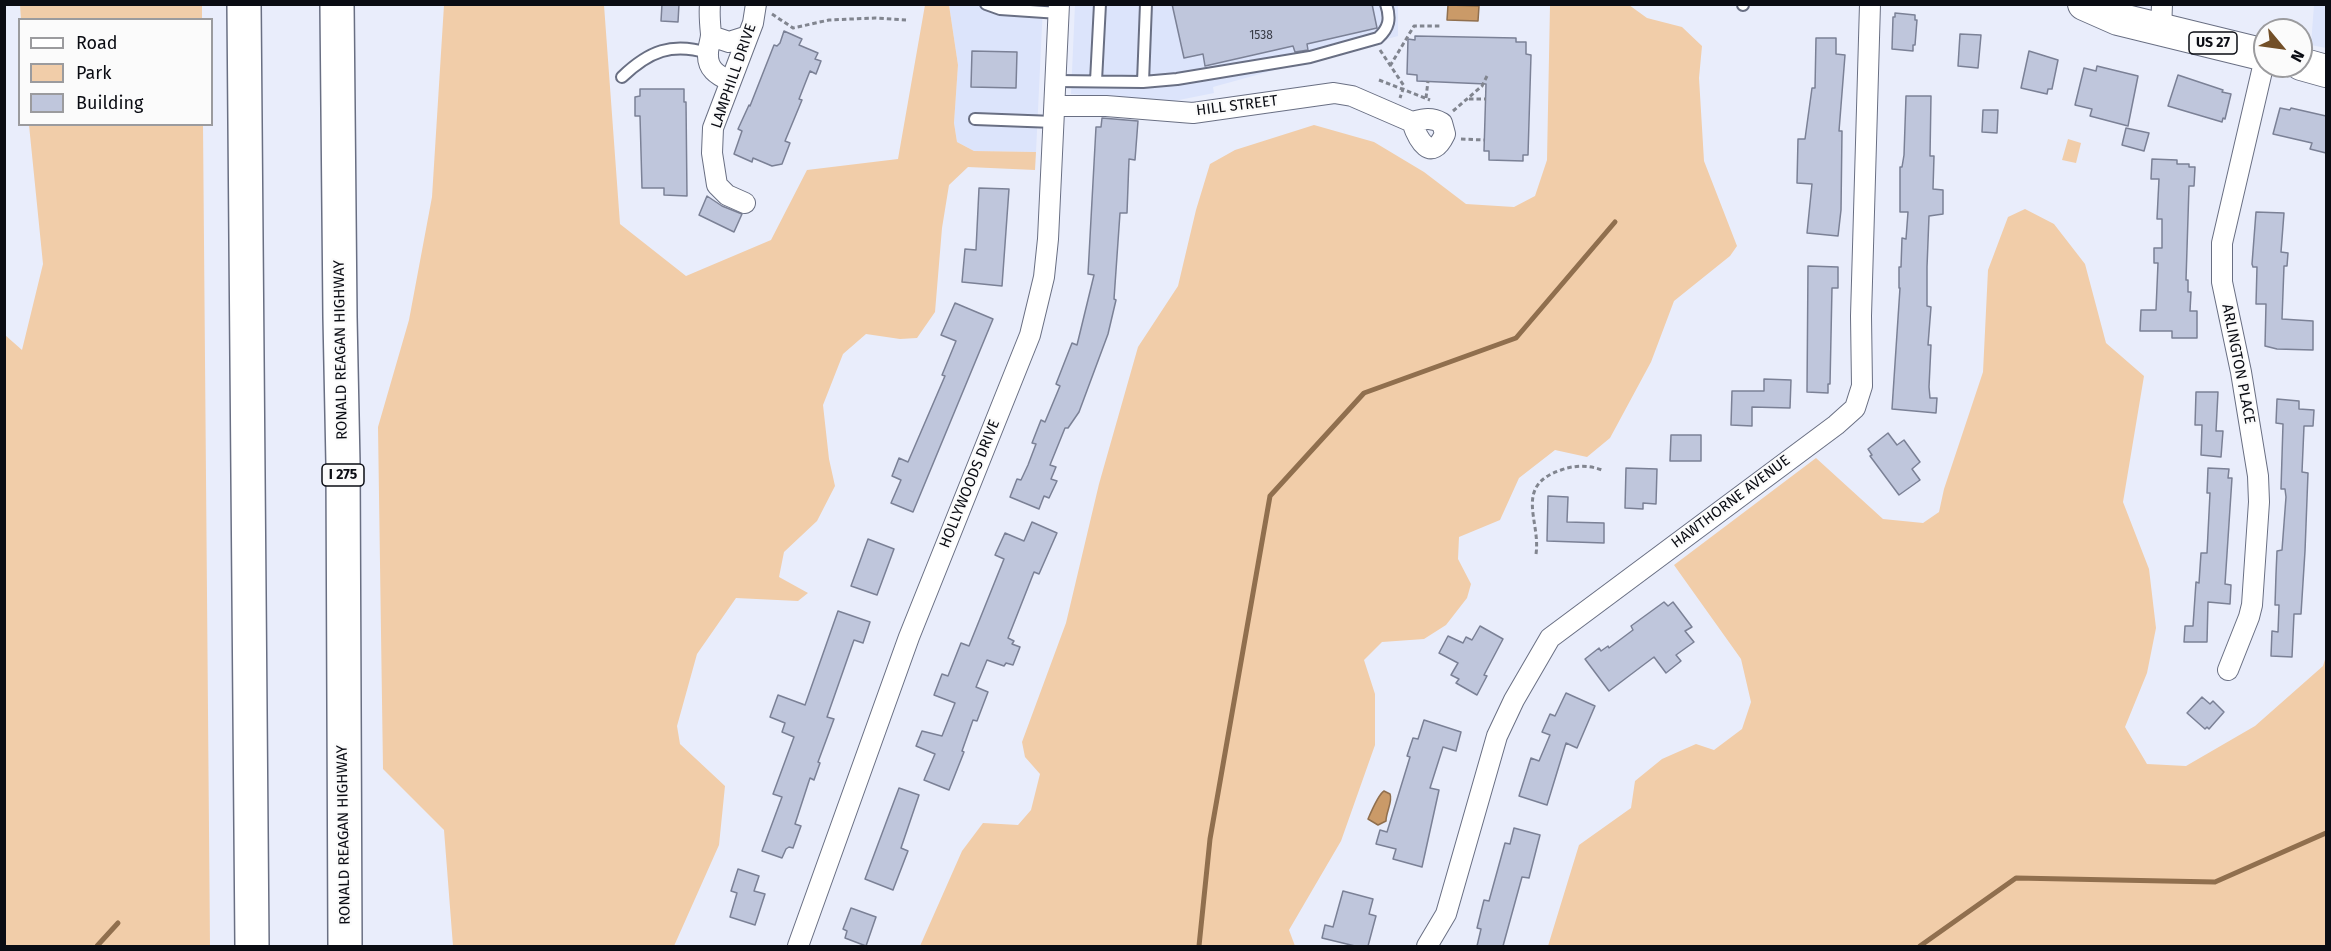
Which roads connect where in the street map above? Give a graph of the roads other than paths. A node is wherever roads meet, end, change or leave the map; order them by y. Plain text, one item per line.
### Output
1 (244, 4) edge
2 (337, 4) edge
3 (710, 4) edge
4 (986, 4) edge
5 (1100, 4) edge
6 (1146, 4) edge
7 (1386, 4) edge
8 (1870, 4) edge
9 (2084, 4) edge
10 (760, 9) edge
11 (1059, 9) edge
12 (2162, 18) edge
13 (748, 36) junction
14 (710, 44) junction
15 (2253, 52) edge
16 (622, 77) dead end
17 (2260, 78) edge
18 (730, 81) junction
19 (1056, 81) junction
20 (1096, 81) junction
21 (1143, 82) junction
22 (1054, 114) junction
23 (975, 119) dead end
24 (1412, 122) dead end
25 (745, 203) dead end
26 (2228, 670) dead end
27 (252, 946) edge
28 (345, 946) edge
29 (798, 946) edge
30 (1427, 946) edge

1 - 27 highway
2 - 28 highway, RONALD REAGAN HIGHWAY / I 275
3 - 14 street
4 - 11 lane
5 - 20 lane
6 - 21 lane
7 - 21 lane
8 - 30 street, HAWTHORNE AVENUE
9 - 12 main road, US 27
10 - 13 street, LAMPHILL DRIVE
11 - 19 street, HOLLYWOODS DRIVE
12 - 15 main road, US 27
13 - 14 street
13 - 18 street, LAMPHILL DRIVE
14 - 16 lane
14 - 18 street
17 - 26 street, ARLINGTON PLACE
18 - 25 street, LAMPHILL DRIVE
19 - 20 lane
19 - 22 street, HOLLYWOODS DRIVE
20 - 21 lane
22 - 23 lane
22 - 24 street, HILL STREET
22 - 29 street, HOLLYWOODS DRIVE

